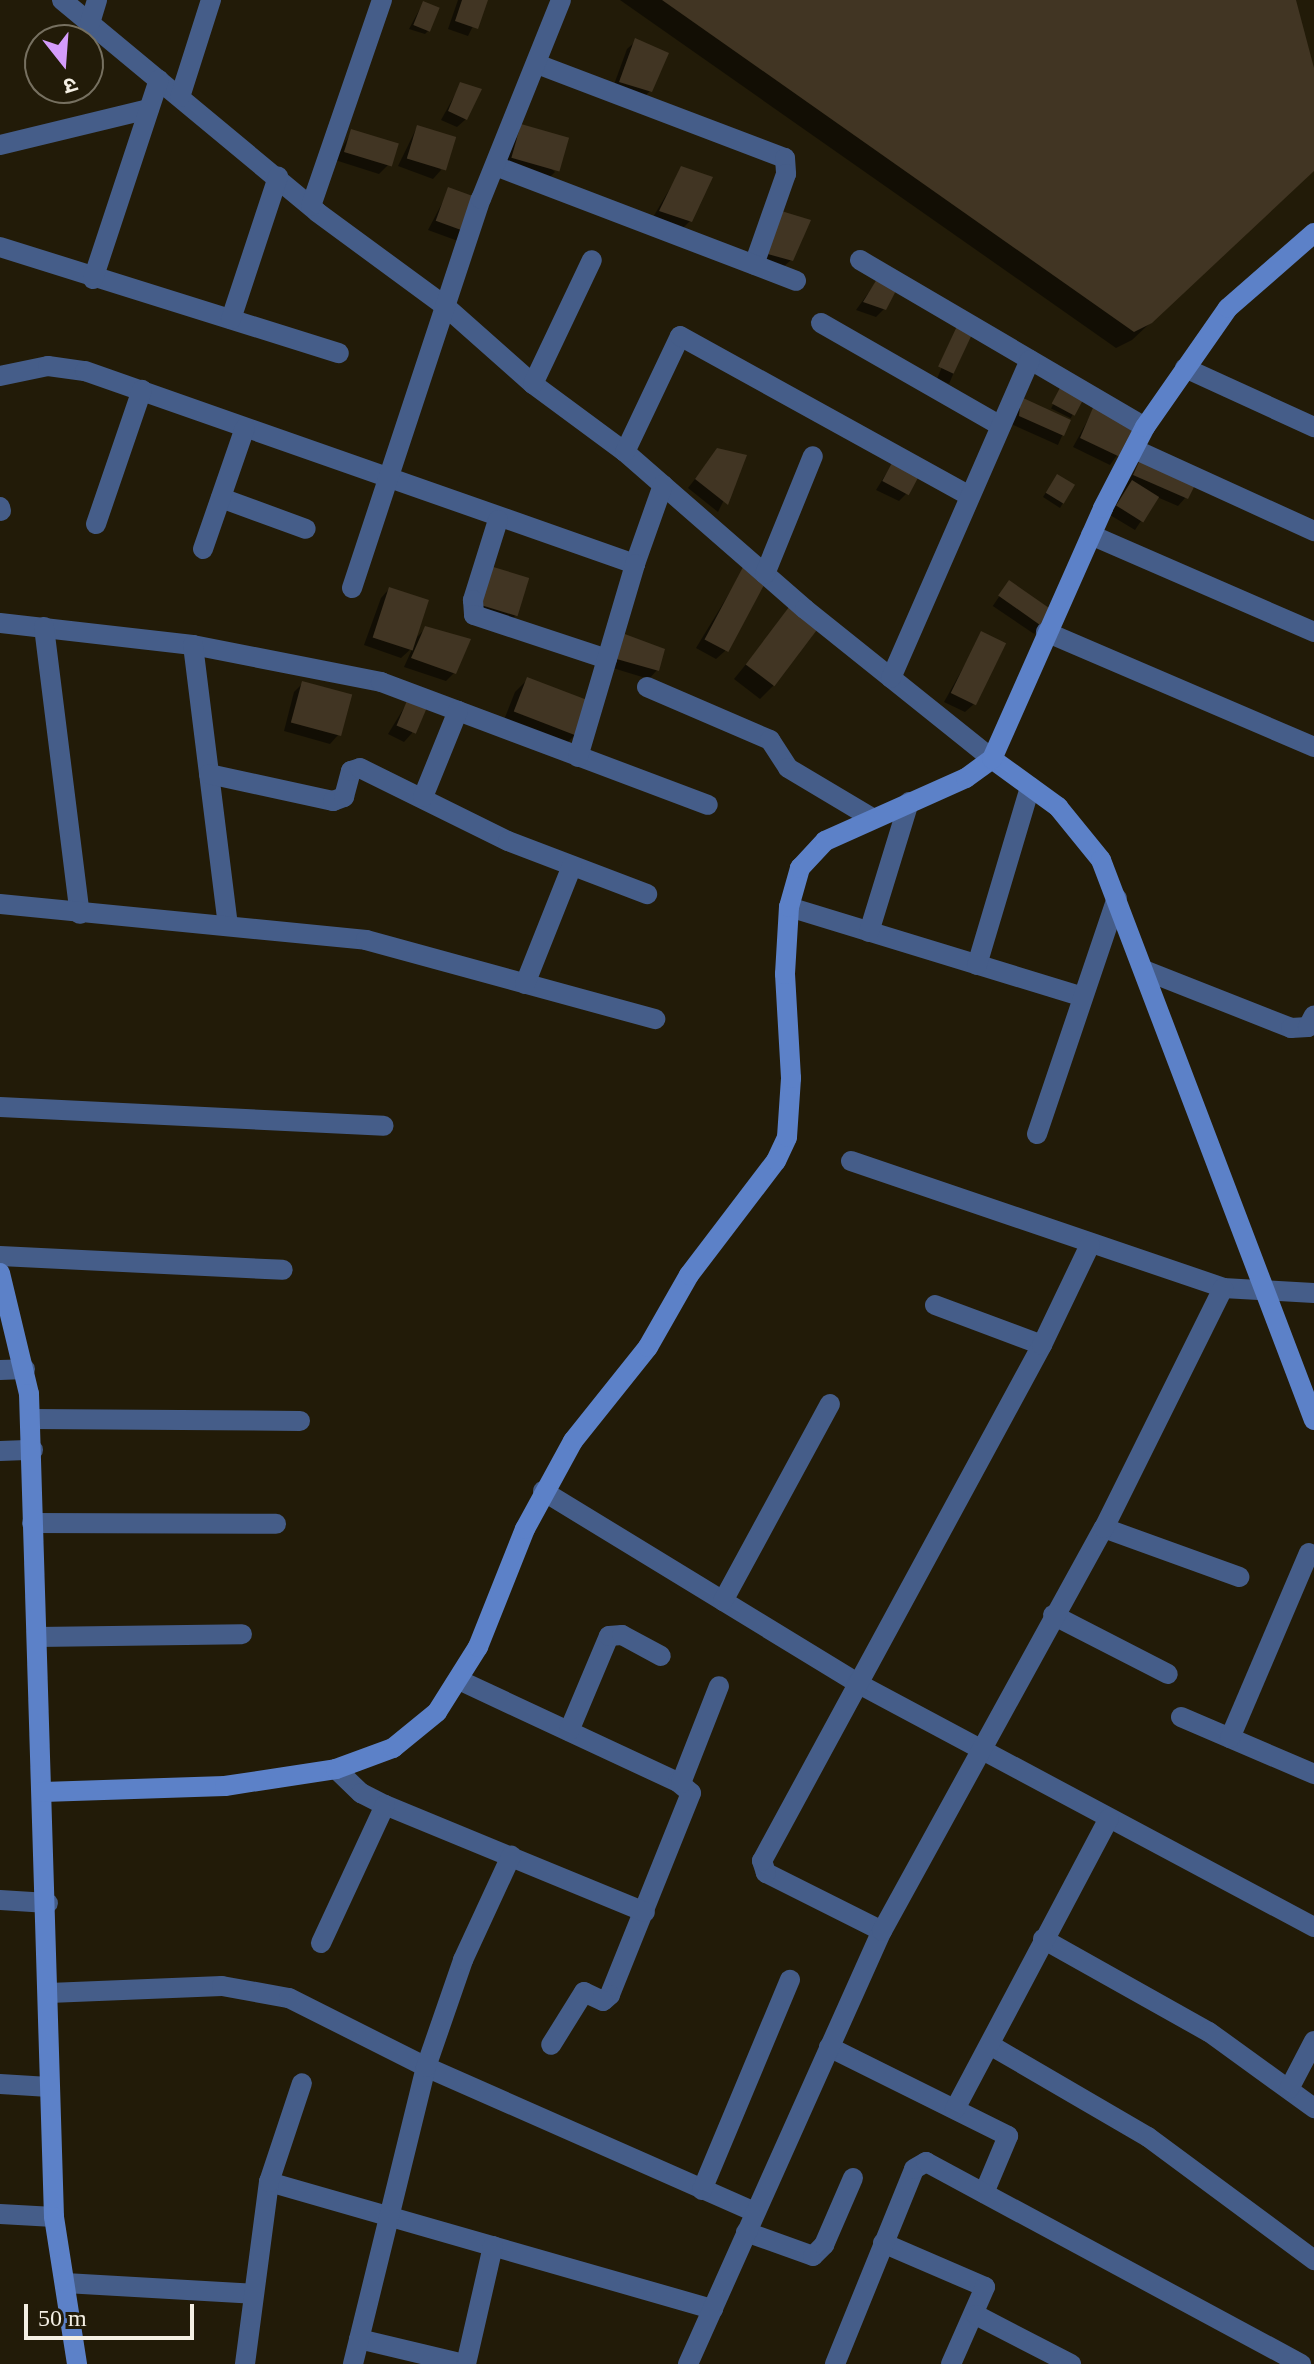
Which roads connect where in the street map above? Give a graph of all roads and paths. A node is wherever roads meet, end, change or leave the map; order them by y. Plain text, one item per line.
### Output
1 (62, 0) edge
2 (97, 0) edge
3 (211, 0) edge
4 (382, 0) edge
5 (561, 0) edge
6 (90, 23) junction
7 (537, 64) junction
8 (159, 80) junction
9 (180, 97) junction
10 (149, 109) junction
11 (0, 145) edge
12 (498, 167) junction
13 (278, 177) junction
14 (311, 206) junction
15 (1314, 233) edge
16 (0, 247) edge
17 (592, 260) dead end
18 (860, 260) dead end
19 (754, 265) junction
20 (93, 279) junction
21 (796, 281) dead end
22 (445, 306) junction
23 (231, 319) junction
24 (821, 323) dead end
25 (339, 353) dead end
26 (1030, 360) junction
27 (1185, 368) junction
28 (0, 376) edge
29 (533, 384) junction
30 (142, 390) junction
31 (1001, 426) junction
32 (1145, 427) junction
33 (1314, 427) edge
34 (245, 428) junction
35 (1134, 449) junction
36 (625, 452) junction
37 (813, 456) dead end
38 (390, 482) junction
39 (663, 485) junction
40 (970, 496) junction
41 (221, 498) junction
42 (498, 520) junction
43 (96, 524) dead end
44 (306, 529) dead end
45 (1314, 531) edge
46 (1091, 535) junction
47 (203, 549) dead end
48 (635, 564) junction
49 (765, 574) junction
50 (352, 588) dead end
51 (0, 623) edge
52 (44, 627) junction
53 (1046, 632) junction
54 (1314, 632) edge
55 (193, 645) junction
56 (607, 659) junction
57 (891, 678) junction
58 (647, 687) dead end
59 (458, 711) junction
60 (1314, 747) edge
61 (578, 757) junction
62 (992, 759) junction
63 (209, 774) junction
64 (1030, 787) junction
65 (423, 797) junction
66 (909, 802) junction
67 (708, 805) dead end
68 (872, 818) junction
69 (572, 866) junction
70 (647, 894) dead end
71 (1117, 898) junction
72 (0, 904) edge
73 (789, 907) junction
74 (80, 914) junction
75 (228, 925) junction
76 (869, 932) junction
77 (977, 965) junction
78 (1144, 970) junction
79 (525, 984) junction
80 (1083, 997) junction
81 (1314, 1015) edge
82 (655, 1019) dead end
83 (0, 1107) edge
84 (384, 1126) dead end
85 (1037, 1134) dead end
86 (851, 1161) dead end
87 (1090, 1245) junction
88 (0, 1256) edge
89 (283, 1270) dead end
90 (0, 1273) edge
91 (1223, 1288) junction
92 (1265, 1291) junction
93 (1314, 1293) edge
94 (935, 1305) dead end
95 (1042, 1345) junction
96 (25, 1369) junction
97 (0, 1370) edge
98 (830, 1404) dead end
99 (31, 1419) junction
100 (1314, 1420) edge
101 (300, 1421) dead end
102 (33, 1450) junction
103 (0, 1451) edge
104 (543, 1491) junction
105 (32, 1523) junction
106 (276, 1524) dead end
107 (1104, 1528) junction
108 (1309, 1553) dead end
109 (1239, 1577) dead end
110 (723, 1601) junction
111 (1053, 1615) junction
112 (242, 1634) dead end
113 (37, 1637) junction
114 (661, 1656) dead end
115 (1168, 1674) dead end
116 (461, 1681) junction
117 (857, 1683) junction
118 (719, 1686) dead end
119 (1181, 1717) dead end
120 (569, 1731) junction
121 (1230, 1738) junction
122 (981, 1749) junction
123 (336, 1769) junction
124 (1314, 1774) edge
125 (681, 1783) junction
126 (43, 1792) junction
127 (385, 1805) junction
128 (1109, 1818) junction
129 (511, 1856) junction
130 (0, 1900) edge
131 (48, 1903) junction
132 (645, 1912) junction
133 (1314, 1927) edge
134 (882, 1931) junction
135 (1043, 1939) junction
136 (321, 1943) dead end
137 (790, 1980) dead end
138 (49, 1993) junction
139 (1314, 2041) edge
140 (551, 2045) dead end
141 (990, 2045) junction
142 (829, 2047) junction
143 (426, 2067) junction
144 (302, 2083) dead end
145 (0, 2084) edge
146 (49, 2087) junction
147 (1289, 2089) junction
148 (1314, 2108) edge
149 (955, 2109) junction
150 (853, 2178) dead end
151 (269, 2182) junction
152 (702, 2190) junction
153 (984, 2193) junction
154 (754, 2212) junction
155 (0, 2214) edge
156 (388, 2216) junction
157 (54, 2217) junction
158 (746, 2232) junction
159 (883, 2243) junction
160 (493, 2246) junction
161 (1314, 2260) edge
162 (65, 2283) junction
163 (253, 2294) junction
164 (713, 2309) junction
165 (976, 2315) junction
166 (359, 2339) junction
167 (77, 2364) edge
168 (245, 2364) edge
169 (353, 2364) edge
170 (465, 2364) edge
171 (688, 2364) edge
172 (835, 2364) edge
173 (951, 2364) edge
174 (1071, 2364) edge
175 (1301, 2364) edge

1 - 6 street
2 - 6 street
3 - 9 street
4 - 14 street
5 - 7 street
6 - 8 street
7 - 12 street
7 - 19 street
8 - 9 street
8 - 10 street
9 - 13 street
10 - 11 street
10 - 20 street
12 - 19 street
12 - 22 street
13 - 14 street
13 - 23 street
14 - 22 street
15 - 27 street
16 - 20 street
17 - 29 street
18 - 26 street
19 - 21 street
20 - 23 street
22 - 29 street
22 - 38 street
23 - 25 street
24 - 31 street
26 - 31 street
26 - 32 street
27 - 32 street
27 - 33 street
28 - 30 street
29 - 36 street
30 - 34 street
30 - 43 street
31 - 40 street
32 - 35 street
34 - 38 street
34 - 41 street
35 - 45 street
35 - 46 street
36 - 39 street
36 - 40 street
37 - 49 street
38 - 42 street
38 - 50 street
39 - 48 street
39 - 49 street
40 - 57 street
41 - 44 street
41 - 47 street
42 - 48 street
42 - 56 street
46 - 53 street
46 - 54 street
48 - 56 street
49 - 57 street
51 - 52 street
52 - 55 street
52 - 74 street
53 - 60 street
53 - 62 street
55 - 59 street
55 - 63 street
56 - 61 street
57 - 62 street
58 - 68 street
59 - 61 street
59 - 65 street
61 - 67 street
62 - 64 street
62 - 66 street
63 - 65 street
63 - 75 street
64 - 71 street
64 - 77 street
65 - 69 street
66 - 68 street
66 - 76 street
68 - 73 street
69 - 70 street
69 - 79 street
71 - 78 street
71 - 80 street
72 - 74 street
73 - 76 street
73 - 104 street
74 - 75 street
75 - 79 street
76 - 77 street
77 - 80 street
78 - 81 street
78 - 92 street
79 - 82 street
80 - 85 street
83 - 84 street
86 - 87 street
87 - 91 street
87 - 95 street
88 - 89 street
90 - 96 street
91 - 92 street
91 - 107 street
92 - 93 street
92 - 100 street
94 - 95 street
95 - 117 street
96 - 97 street
96 - 99 street
98 - 110 street
99 - 101 street
99 - 102 street
102 - 103 street
102 - 105 street
104 - 110 street
104 - 116 street
105 - 106 street
105 - 113 street
107 - 109 street
107 - 111 street
108 - 121 street
110 - 117 street
111 - 115 street
111 - 122 street
112 - 113 street
113 - 126 street
114 - 120 street
116 - 120 street
116 - 123 street
117 - 122 street
117 - 134 street
118 - 125 street
119 - 121 street
120 - 125 street
121 - 124 street
122 - 128 street
122 - 134 street
123 - 126 street
123 - 127 street
125 - 132 street
126 - 131 street
127 - 129 street
127 - 136 street
128 - 133 street
128 - 135 street
129 - 132 street
129 - 143 street
130 - 131 street
131 - 138 street
132 - 140 street
134 - 142 street
135 - 141 street
135 - 147 street
137 - 152 street
138 - 143 street
138 - 146 street
139 - 147 street
141 - 149 street
141 - 161 street
142 - 149 street
142 - 154 street
143 - 152 street
143 - 156 street
144 - 151 street
145 - 146 street
146 - 157 street
147 - 148 street
149 - 153 street
150 - 158 street
151 - 156 street
151 - 163 street
152 - 154 street
153 - 159 street
153 - 175 street
154 - 158 street
155 - 157 street
156 - 160 street
156 - 166 street
157 - 162 street
158 - 164 street
159 - 165 street
159 - 172 street
160 - 164 street
160 - 170 street
162 - 163 street
162 - 167 street
163 - 168 street
164 - 171 street
165 - 173 street
165 - 174 street
166 - 169 street
166 - 170 street

